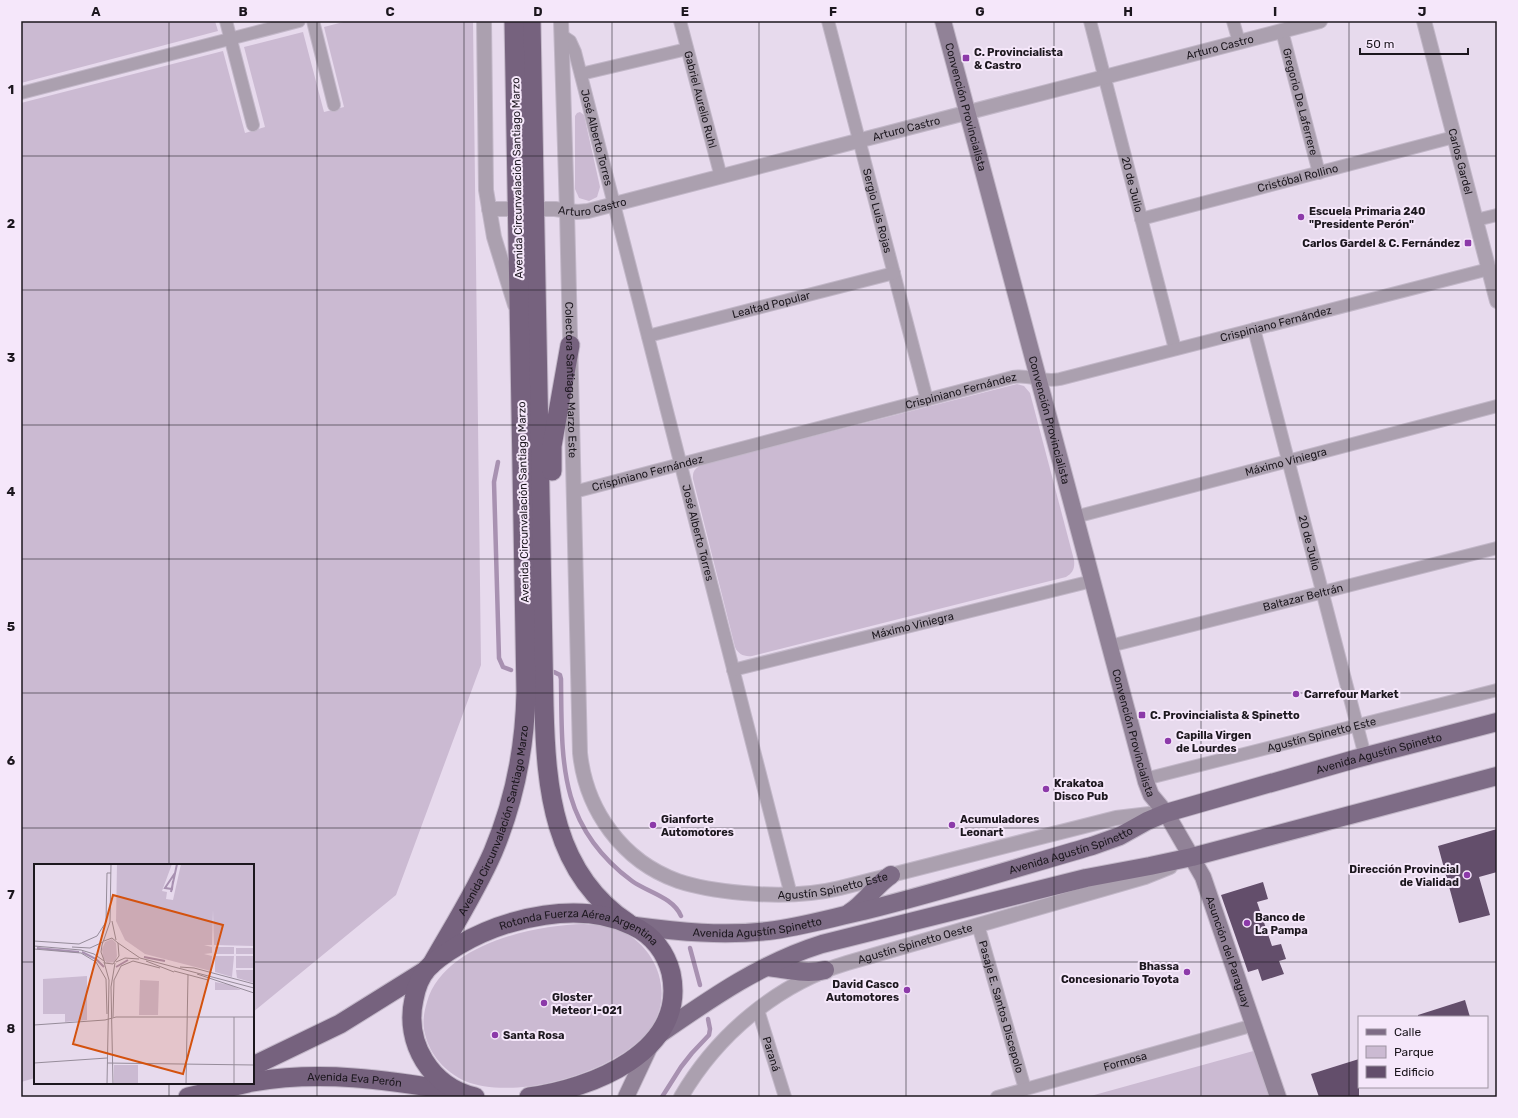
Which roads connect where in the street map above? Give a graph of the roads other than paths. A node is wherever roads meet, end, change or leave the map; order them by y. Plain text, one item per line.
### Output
1 (226, 21) edge
2 (299, 21) edge
3 (313, 21) edge
4 (484, 21) edge
5 (503, 21) edge
6 (514, 21) edge
7 (531, 21) edge
8 (543, 21) edge
9 (561, 21) edge
10 (680, 21) edge
11 (828, 21) edge
12 (943, 21) edge
13 (1090, 21) edge
14 (1233, 21) edge
15 (1320, 21) edge
16 (1424, 21) edge
17 (1282, 31) junction
18 (561, 35) junction
19 (231, 39) junction
20 (1239, 42) junction
21 (687, 49) junction
22 (581, 74) junction
23 (1104, 78) junction
24 (21, 93) edge
25 (334, 105) dead end
26 (516, 109) junction
27 (968, 113) junction
28 (253, 125) dead end
29 (533, 137) junction
30 (1454, 137) junction
31 (860, 141) junction
32 (1319, 172) junction
33 (721, 177) junction
34 (614, 205) junction
35 (489, 209) junction
36 (526, 209) junction
37 (567, 211) junction
38 (1497, 215) edge
39 (1141, 219) junction
40 (1476, 220) junction
41 (1489, 269) junction
42 (894, 273) junction
43 (1497, 301) edge
44 (519, 320) junction
45 (1254, 329) junction
46 (648, 336) junction
47 (570, 345) junction
48 (1175, 349) junction
49 (1039, 380) junction
50 (927, 400) junction
51 (1497, 406) edge
52 (1288, 461) junction
53 (681, 464) junction
54 (574, 492) junction
55 (1075, 517) junction
56 (1497, 548) edge
57 (1092, 581) junction
58 (1322, 592) junction
59 (1110, 646) junction
60 (543, 656) junction
61 (733, 670) junction
62 (1497, 690) edge
63 (1497, 722) edge
64 (1357, 725) junction
65 (579, 738) joint
66 (1365, 756) junction
67 (1497, 776) edge
68 (1145, 779) junction
69 (1166, 813) junction
70 (1192, 857) junction
71 (891, 875) junction
72 (791, 895) junction
73 (845, 915) junction
74 (632, 925) junction
75 (978, 925) junction
76 (429, 967) junction
77 (767, 967) junction
78 (825, 970) junction
79 (758, 1010) junction
80 (1254, 1025) junction
81 (655, 1039) junction
82 (254, 1066) edge
83 (254, 1082) edge
84 (214, 1084) edge
85 (244, 1084) edge
86 (1025, 1089) junction
87 (465, 1095) edge
88 (187, 1097) edge
89 (529, 1097) edge
90 (626, 1097) edge
91 (680, 1097) edge
92 (785, 1097) edge
93 (997, 1097) edge
94 (1278, 1097) edge

1 - 19 street
2 - 19 street
3 - 25 street
4 - 35 street
5 - 26 highway
6 - 26 highway, Avenida Circunvalación Santiago Marzo
7 - 29 highway, Avenida Circunvalación Santiago Marzo
8 - 29 highway
9 - 18 street, Colectora Santiago Marzo Este
10 - 21 street, Gabriel Aurelio Ruhl
11 - 31 street, Sergio Luis Rojas
12 - 27 main road, Convención Provincialista
13 - 23 street, 20 de Julio
14 - 20 street
15 - 17 street, Arturo Castro
16 - 30 street, Carlos Gardel
17 - 20 street, Arturo Castro
17 - 32 street, Gregorio De Laferrere
18 - 22 street, José Alberto Torres
18 - 37 street, Colectora Santiago Marzo Este
19 - 24 street
19 - 28 street
20 - 23 street, Arturo Castro
21 - 22 street
21 - 33 street, Gabriel Aurelio Ruhl
22 - 34 street, José Alberto Torres
23 - 27 street, Arturo Castro
23 - 39 street, 20 de Julio
26 - 36 highway, Avenida Circunvalación Santiago Marzo
27 - 31 street, Arturo Castro
27 - 49 main road, Convención Provincialista
29 - 36 highway, Avenida Circunvalación Santiago Marzo
30 - 32 street, Cristóbal Rollino
30 - 40 street, Carlos Gardel
31 - 33 street, Arturo Castro
31 - 42 street, Sergio Luis Rojas
32 - 39 street, Cristóbal Rollino
33 - 34 street, Arturo Castro
34 - 37 street, Arturo Castro
34 - 46 street, José Alberto Torres
35 - 36 street, Arturo Castro
35 - 44 street
36 - 37 street, Arturo Castro
36 - 44 highway, Avenida Circunvalación Santiago Marzo
36 - 60 highway, Avenida Circunvalación Santiago Marzo
37 - 47 street, Colectora Santiago Marzo Este
38 - 40 street
39 - 48 street, 20 de Julio
40 - 41 street, Carlos Gardel
41 - 43 street, Carlos Gardel
41 - 45 street, Crispiniano Fernández
42 - 46 street, Lealtad Popular
42 - 50 street, Sergio Luis Rojas
44 - 76 highway, Avenida Circunvalación Santiago Marzo
45 - 48 street, Crispiniano Fernández
45 - 52 street, 20 de Julio
46 - 53 street, José Alberto Torres
47 - 54 street, Colectora Santiago Marzo Este
47 - 60 highway
48 - 49 street, Crispiniano Fernández
49 - 50 street, Crispiniano Fernández
49 - 55 main road, Convención Provincialista
50 - 53 street, Crispiniano Fernández
51 - 52 street, Máximo Viniegra
52 - 55 street, Máximo Viniegra
52 - 58 street, 20 de Julio
53 - 54 street, Crispiniano Fernández
53 - 61 street, José Alberto Torres
54 - 65 street, Colectora Santiago Marzo Este
55 - 57 main road, Convención Provincialista
56 - 58 street, Baltazar Beltrán
57 - 59 main road, Convención Provincialista
57 - 61 street, Máximo Viniegra
58 - 59 street, Baltazar Beltrán
58 - 64 street, 20 de Julio
59 - 68 main road, Convención Provincialista
60 - 74 highway, Avenida Circunvalación Santiago Marzo
61 - 72 street, José Alberto Torres
62 - 64 street, Agustín Spinetto Este
63 - 66 main road, Avenida Agustín Spinetto
64 - 66 street, 20 de Julio
64 - 68 street, Agustín Spinetto Este
65 - 72 street, Agustín Spinetto Este
66 - 69 main road, Avenida Agustín Spinetto
67 - 70 main road, Avenida Agustín Spinetto
68 - 69 main road, Convención Provincialista
69 - 70 main road, Asunción del Paraguay
69 - 71 street, Agustín Spinetto Este
69 - 73 main road, Avenida Agustín Spinetto
70 - 75 street, Agustín Spinetto Oeste
70 - 77 main road, Avenida Agustín Spinetto
70 - 80 main road, Asunción del Paraguay
71 - 72 street, Agustín Spinetto Este
71 - 73 main road
73 - 74 main road, Avenida Agustín Spinetto
74 - 76 highway, Rotonda Fuerza Aérea Argentina
74 - 81 highway, Rotonda Fuerza Aérea Argentina
75 - 78 street, Agustín Spinetto Oeste
75 - 86 street, Pasaje E. Santos Discepolo
76 - 82 highway
76 - 87 highway, Rotonda Fuerza Aérea Argentina
77 - 78 main road
77 - 81 main road, Avenida Agustín Spinetto
78 - 79 street, Agustín Spinetto Oeste
79 - 91 street, Agustín Spinetto Oeste
79 - 92 street, Paraná
80 - 86 street, Formosa
80 - 94 main road, Asunción del Paraguay
81 - 89 highway, Rotonda Fuerza Aérea Argentina
81 - 90 main road
83 - 87 highway, Avenida Eva Perón
84 - 88 highway
85 - 88 highway
86 - 93 street, Formosa

